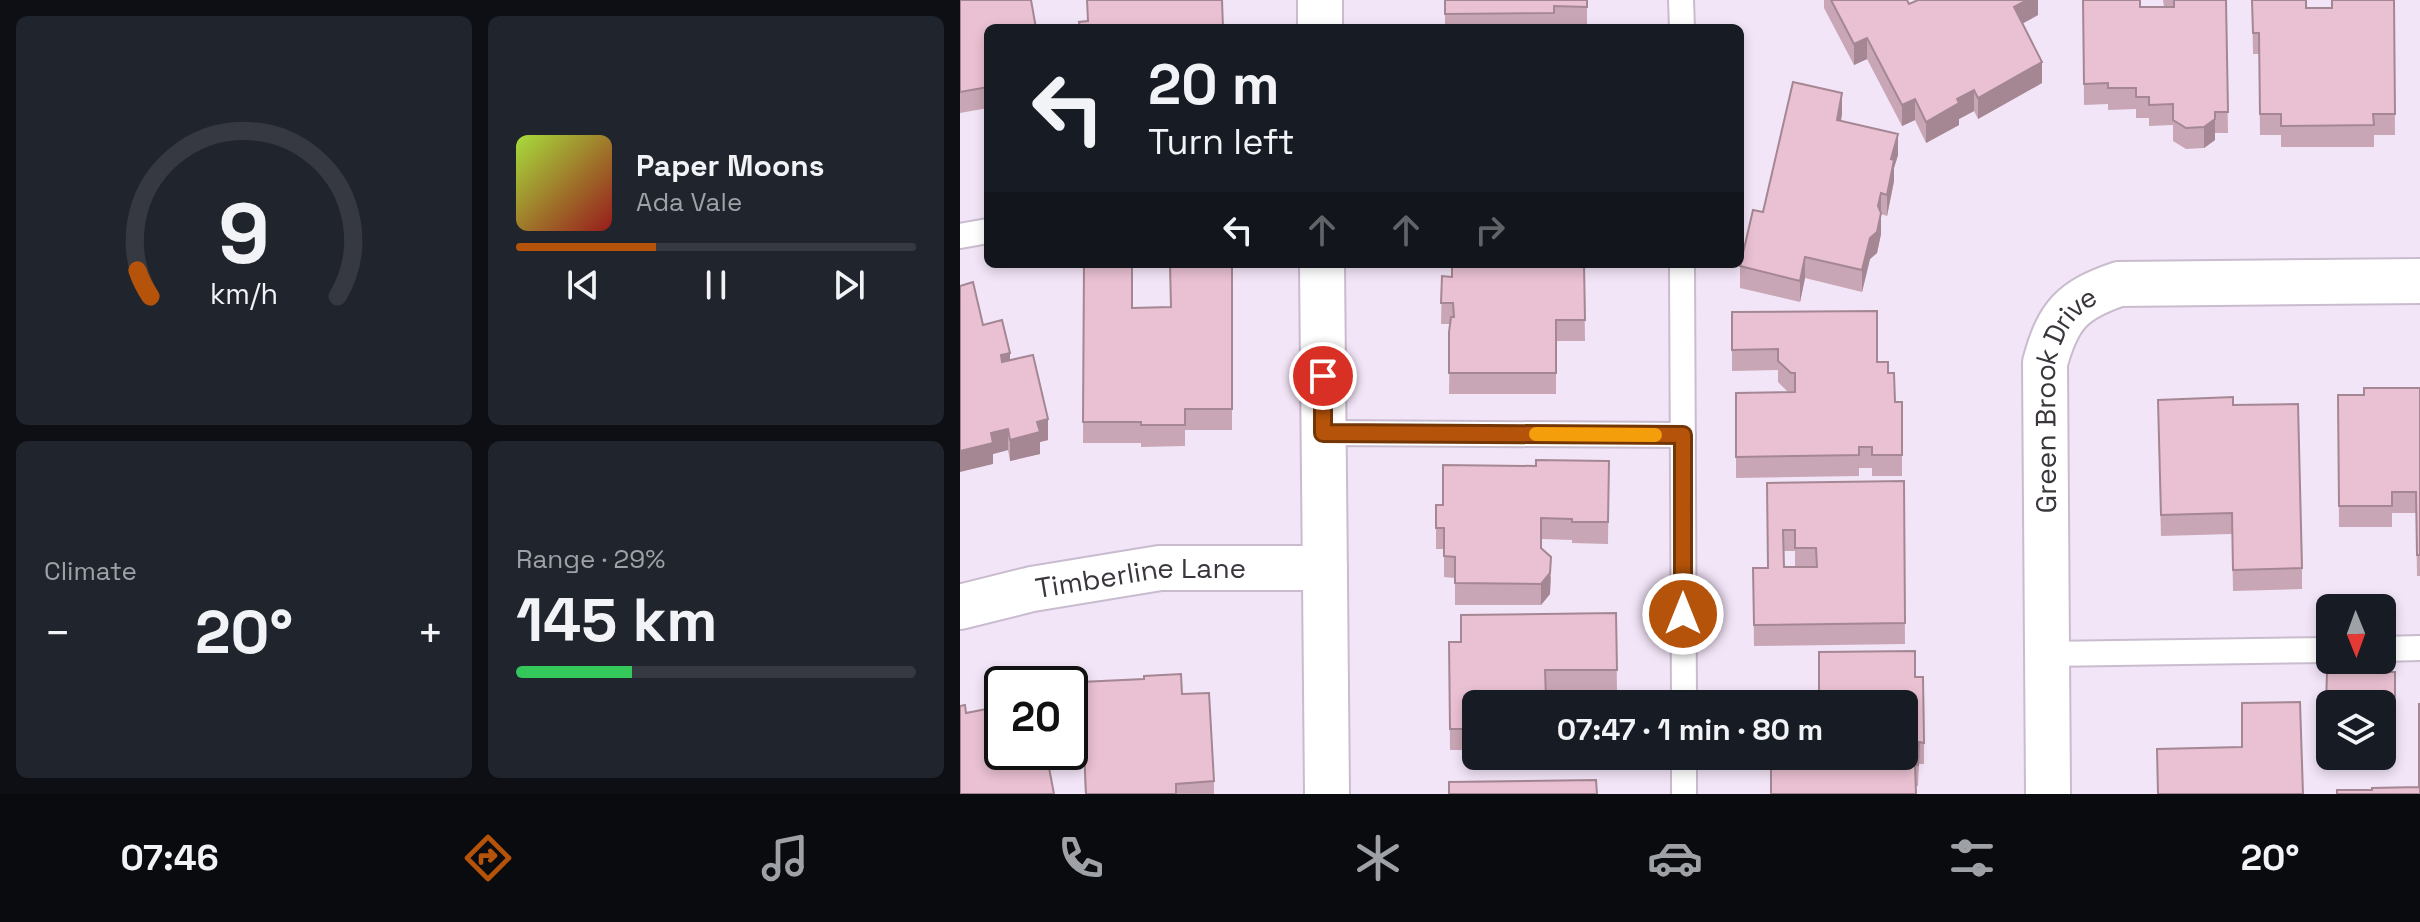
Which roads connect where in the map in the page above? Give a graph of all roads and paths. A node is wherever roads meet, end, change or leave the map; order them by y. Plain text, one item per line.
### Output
1 (1320, 0) edge
2 (1681, 0) edge
3 (1320, 24) edge
4 (1682, 24) edge
5 (984, 232) edge
6 (960, 236) edge
7 (1322, 268) edge
8 (1682, 268) edge
9 (2420, 281) edge
10 (1323, 433) junction
11 (1683, 435) junction
12 (1325, 568) junction
13 (960, 607) edge
14 (2420, 648) edge
15 (2396, 649) edge
16 (2316, 650) edge
17 (2047, 654) junction
18 (1684, 690) edge
19 (1684, 770) edge
20 (1327, 794) edge
21 (1684, 794) edge
22 (2048, 794) edge

1 - 3 street
2 - 4 lane
5 - 6 lane
7 - 10 street
8 - 11 lane
9 - 17 street, Green Brook Drive
10 - 11 lane
10 - 12 street
11 - 18 lane
12 - 13 street, Timberline Lane
12 - 20 street
14 - 15 lane
16 - 17 lane
17 - 22 street, Green Brook Drive
19 - 21 lane

